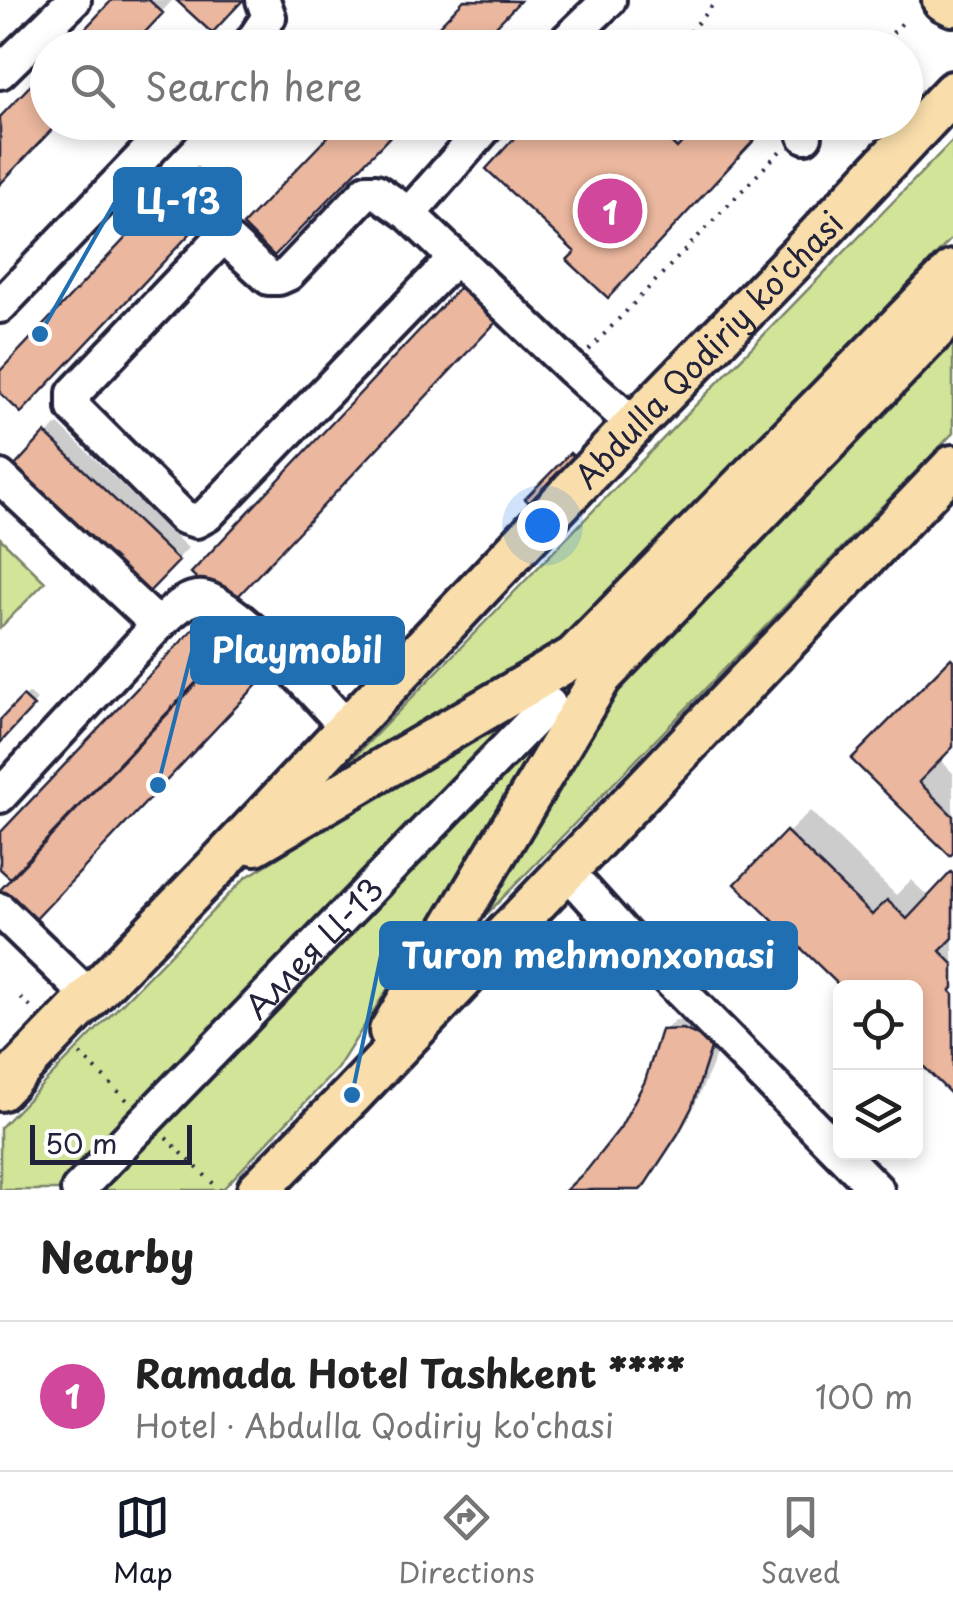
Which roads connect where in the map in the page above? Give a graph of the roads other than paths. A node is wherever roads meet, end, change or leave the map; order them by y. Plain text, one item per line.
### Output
1 (74, 0) edge
2 (263, 0) edge
3 (608, 0) edge
4 (943, 0) edge
5 (953, 5) edge
6 (43, 30) edge
7 (260, 30) edge
8 (577, 30) edge
9 (30, 43) edge
10 (0, 72) edge
11 (953, 92) edge
12 (923, 124) edge
13 (159, 140) edge
14 (474, 140) edge
15 (908, 140) edge
16 (409, 214) junction
17 (455, 258) junction
18 (953, 271) edge
19 (0, 306) edge
20 (953, 311) edge
21 (634, 425) junction
22 (953, 466) edge
23 (0, 478) edge
24 (158, 625) junction
25 (587, 668) junction
26 (549, 704) dead end
27 (348, 728) junction
28 (0, 796) edge
29 (218, 866) junction
30 (566, 870) junction
31 (0, 910) edge
32 (90, 997) junction
33 (0, 1090) edge
34 (352, 1095) junction
35 (78, 1190) edge
36 (258, 1190) edge
37 (877, 1190) edge

1 - 6 street
2 - 7 street
3 - 8 street
4 - 5 main road
9 - 10 street
11 - 12 main road, Abdulla Qodiriy ko'chasi
13 - 19 street
14 - 16 street
15 - 21 main road, Abdulla Qodiriy ko'chasi
16 - 17 street
16 - 17 street
17 - 21 street
18 - 25 main road, Abdulla Qodiriy ko'chasi
20 - 25 main road, Abdulla Qodiriy ko'chasi
21 - 27 main road, Abdulla Qodiriy ko'chasi
22 - 30 main road, Abdulla Qodiriy ko'chasi
23 - 24 street
24 - 27 street
24 - 28 street
25 - 29 main road, Abdulla Qodiriy ko'chasi
25 - 34 main road, Abdulla Qodiriy ko'chasi
26 - 35 street, Аллея Ц-13
27 - 29 main road, Abdulla Qodiriy ko'chasi
29 - 32 main road, Abdulla Qodiriy ko'chasi
30 - 34 main road, Abdulla Qodiriy ko'chasi
30 - 37 street
31 - 32 street
32 - 33 main road, Abdulla Qodiriy ko'chasi
34 - 36 main road, Abdulla Qodiriy ko'chasi

